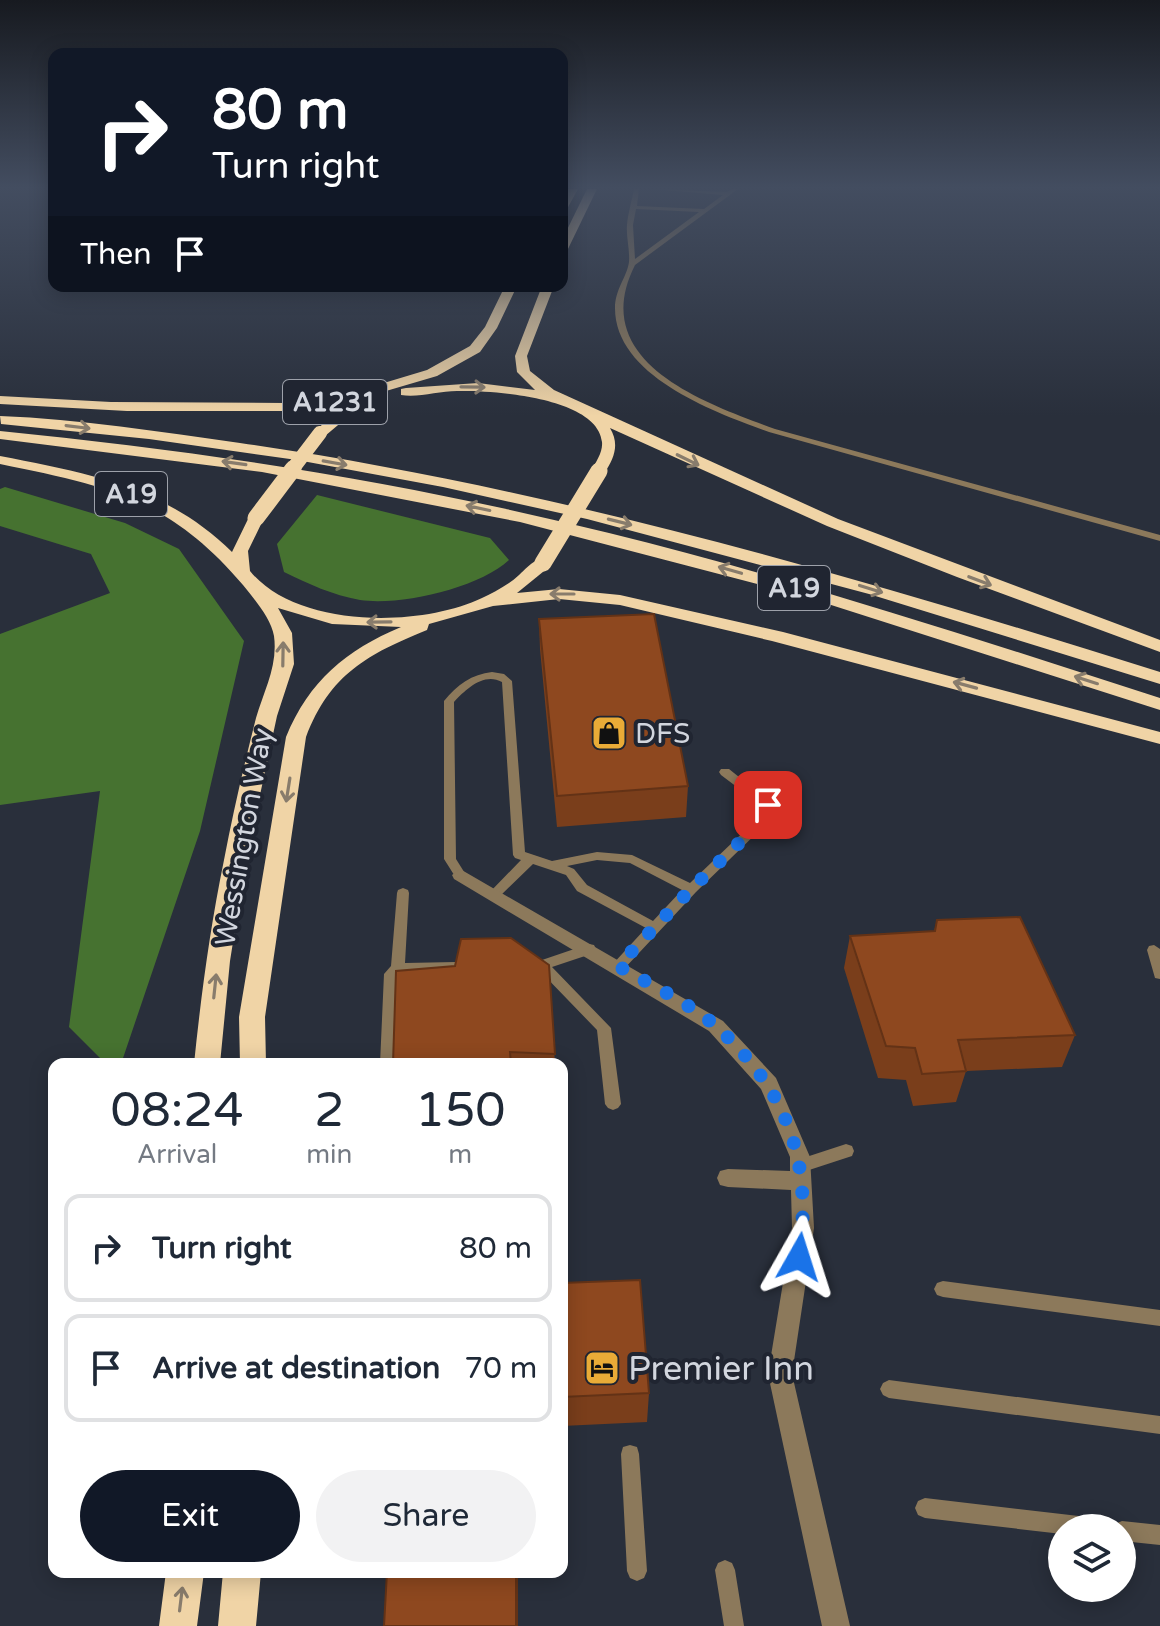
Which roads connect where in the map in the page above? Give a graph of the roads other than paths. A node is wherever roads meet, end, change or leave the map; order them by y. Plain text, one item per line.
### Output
1 (632, 265) edge
2 (508, 292) edge
3 (522, 292) edge
4 (546, 292) edge
5 (509, 324) dead end
6 (490, 352) dead end
7 (396, 394) junction
8 (0, 400) edge
9 (566, 402) junction
10 (361, 405) junction
11 (112, 406) junction
12 (592, 416) junction
13 (0, 420) edge
14 (0, 435) edge
15 (0, 460) edge
16 (1160, 538) edge
17 (241, 571) junction
18 (261, 594) junction
19 (494, 601) junction
20 (456, 613) junction
21 (1160, 646) edge
22 (1160, 678) edge
23 (1160, 704) edge
24 (1160, 738) edge
25 (725, 772) dead end
26 (531, 858) junction
27 (552, 865) junction
28 (460, 875) joint
29 (691, 889) junction
30 (403, 893) dead end
31 (494, 894) junction
32 (654, 927) junction
33 (589, 949) junction
34 (1154, 950) dead end
35 (542, 965) junction
36 (478, 966) edge
37 (510, 966) edge
38 (618, 966) junction
39 (398, 968) junction
40 (1160, 974) edge
41 (208, 1058) edge
42 (253, 1058) edge
43 (387, 1058) edge
44 (613, 1104) dead end
45 (846, 1151) dead end
46 (801, 1174) junction
47 (728, 1178) dead end
48 (943, 1289) dead end
49 (1160, 1318) edge
50 (889, 1389) dead end
51 (1160, 1425) edge
52 (630, 1454) dead end
53 (925, 1508) dead end
54 (1048, 1522) edge
55 (1136, 1532) edge
56 (1160, 1535) edge
57 (725, 1570) dead end
58 (637, 1571) dead end
59 (184, 1578) edge
60 (241, 1578) edge
61 (178, 1626) edge
62 (237, 1626) edge
63 (734, 1626) edge
64 (836, 1626) edge

1 - 16 lane
2 - 11 highway, A1231
3 - 5 highway
4 - 9 highway, A1231
6 - 7 highway, A1231
7 -> 9 highway, A1231
7 - 10 highway, A1231
8 - 11 highway, A1231
9 - 12 highway, A1231
10 - 11 highway, A1231
10 - 17 highway, A1231, bridge
12 - 19 highway, bridge
12 -> 21 highway, A19
13 -> 22 highway, A19
23 -> 14 highway, A19
15 - 17 highway, A19
17 - 18 highway
20 -> 18 highway
41 -> 18 highway, Wessington Way
19 - 20 highway
24 -> 19 highway
20 -> 42 highway, Wessington Way
25 - 29 lane
26 - 27 lane
26 - 28 lane
26 - 31 lane
27 - 29 lane
27 - 32 lane
28 - 31 street
29 - 32 lane
30 - 39 lane
31 - 33 street
32 - 38 lane
33 - 35 lane
33 - 38 street
34 - 40 lane
35 - 37 lane
35 - 44 lane
36 - 39 lane
38 - 46 street
39 - 43 lane
45 - 46 lane
46 - 47 street
46 - 64 street
48 - 49 lane
50 - 51 lane
52 - 58 lane
53 - 54 lane
55 - 56 lane
57 - 63 lane
61 -> 59 highway
60 - 62 highway

